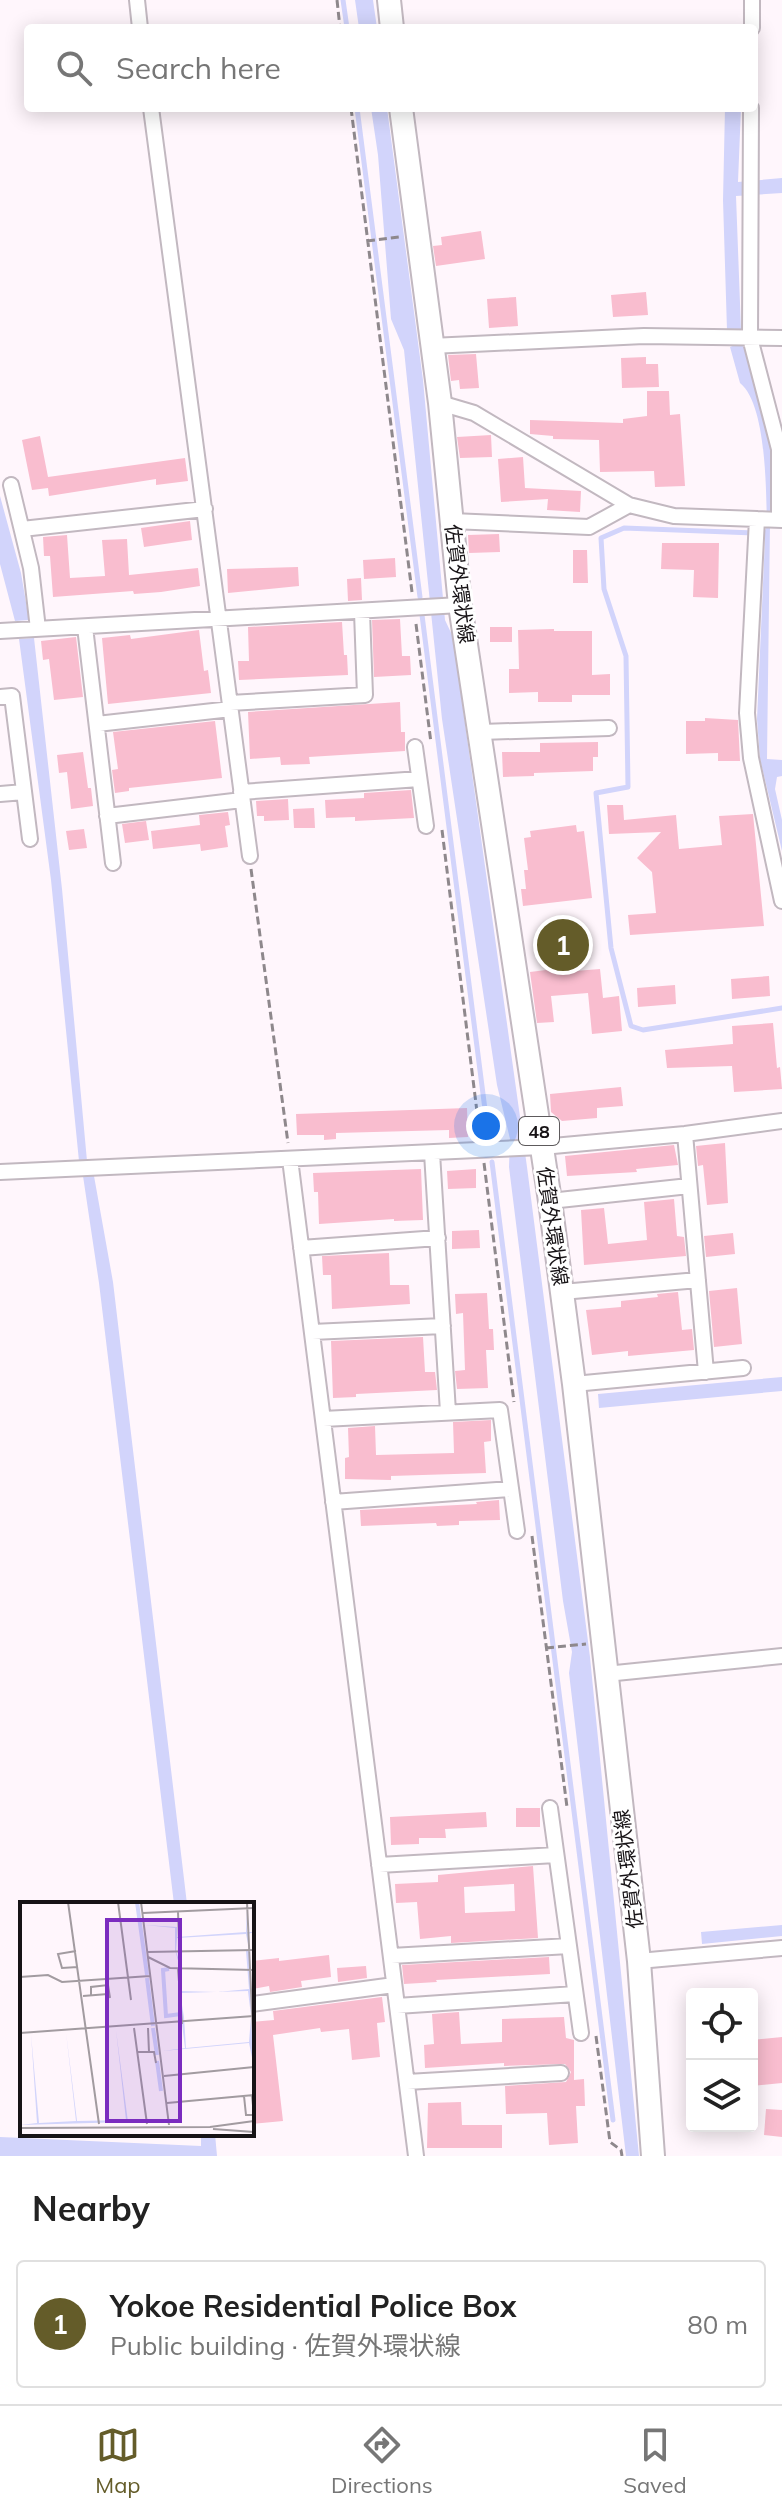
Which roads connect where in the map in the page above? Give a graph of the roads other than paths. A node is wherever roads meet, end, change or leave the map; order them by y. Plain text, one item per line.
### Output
1 (137, 0) edge
2 (389, 0) edge
3 (752, 0) edge
4 (140, 24) edge
5 (392, 24) edge
6 (752, 24) edge
7 (152, 112) edge
8 (402, 112) edge
9 (751, 112) edge
10 (740, 338) junction
11 (782, 338) edge
12 (431, 346) junction
13 (440, 403) junction
14 (11, 485) dead end
15 (629, 505) junction
16 (205, 509) junction
17 (780, 520) edge
18 (452, 521) junction
19 (756, 528) junction
20 (22, 529) junction
21 (454, 605) junction
22 (362, 612) junction
23 (219, 619) junction
24 (85, 627) junction
25 (38, 629) junction
26 (0, 631) edge
27 (0, 697) edge
28 (230, 706) junction
29 (97, 724) junction
30 (609, 728) dead end
31 (481, 732) junction
32 (415, 747) dead end
33 (419, 779) junction
34 (24, 792) junction
35 (0, 794) edge
36 (242, 796) junction
37 (107, 816) junction
38 (426, 826) dead end
39 (30, 839) dead end
40 (250, 856) road end
41 (113, 863) dead end
42 (782, 901) edge
43 (782, 1121) edge
44 (685, 1134) junction
45 (538, 1147) junction
46 (432, 1153) junction
47 (290, 1159) junction
48 (0, 1172) edge
49 (689, 1186) junction
50 (550, 1201) junction
51 (438, 1238) junction
52 (301, 1248) junction
53 (698, 1280) junction
54 (562, 1292) junction
55 (443, 1326) junction
56 (312, 1332) junction
57 (743, 1368) dead end
58 (706, 1372) junction
59 (574, 1384) junction
60 (448, 1412) junction
61 (323, 1419) junction
62 (511, 1489) junction
63 (333, 1502) junction
64 (517, 1531) dead end
65 (782, 1656) edge
66 (606, 1674) junction
67 (550, 1808) dead end
68 (556, 1855) junction
69 (379, 1865) junction
70 (569, 1946) junction
71 (782, 1948) edge
72 (391, 1956) junction
73 (639, 1961) junction
74 (394, 1985) junction
75 (575, 1994) junction
76 (254, 2004) edge
77 (397, 2006) junction
78 (581, 2033) dead end
79 (561, 2073) dead end
80 (407, 2082) junction
81 (416, 2156) edge
82 (653, 2156) edge

1 - 4 street
2 - 5 main road
3 - 6 street
7 - 16 street
8 - 12 main road, 佐賀外環状線 / 48
9 - 10 street
10 - 11 street
10 - 12 street
10 - 17 street
12 - 13 main road, 佐賀外環状線 / 48
13 - 15 street
13 - 18 main road, 佐賀外環状線 / 48
14 - 20 street
15 - 18 street
15 - 19 street
16 - 20 street
16 - 23 street
17 - 19 street
18 - 21 main road, 佐賀外環状線 / 48
19 - 42 street
20 - 25 street
21 - 22 street
21 - 31 main road, 佐賀外環状線 / 48
22 - 23 street
22 - 28 street
23 - 24 street
23 - 28 street
24 - 25 street
24 - 29 street
25 - 26 street
27 - 34 street
28 - 29 street
28 - 36 street
29 - 37 street
30 - 31 street
31 - 45 main road, 佐賀外環状線 / 48
32 - 33 street
33 - 36 street
33 - 38 street
34 - 35 street
34 - 39 street
36 - 37 street
36 - 40 street
37 - 41 street
43 - 44 street
44 - 45 street
44 - 49 street
45 - 46 street
45 - 50 main road, 佐賀外環状線 / 48
46 - 47 street
46 - 51 street
47 - 48 street
47 - 52 street
49 - 50 street
49 - 53 street
50 - 54 main road, 佐賀外環状線 / 48
51 - 52 street
51 - 55 street
52 - 56 street
53 - 54 street
53 - 58 street
54 - 59 main road, 佐賀外環状線 / 48
55 - 56 street
55 - 60 street
56 - 61 street
57 - 58 street
58 - 59 street
59 - 66 main road, 佐賀外環状線 / 48
60 - 61 street
60 - 62 street
61 - 63 street
62 - 63 street
62 - 64 street
63 - 69 street
65 - 66 street
66 - 73 main road, 佐賀外環状線 / 48
67 - 68 street
68 - 69 street
68 - 70 street
69 - 72 street
70 - 72 street
70 - 75 street
71 - 73 street
72 - 74 street
73 - 82 main road, 佐賀外環状線 / 48
74 - 76 street
74 - 77 street
75 - 77 street
75 - 78 street
77 - 80 street
79 - 80 street
80 - 81 street

